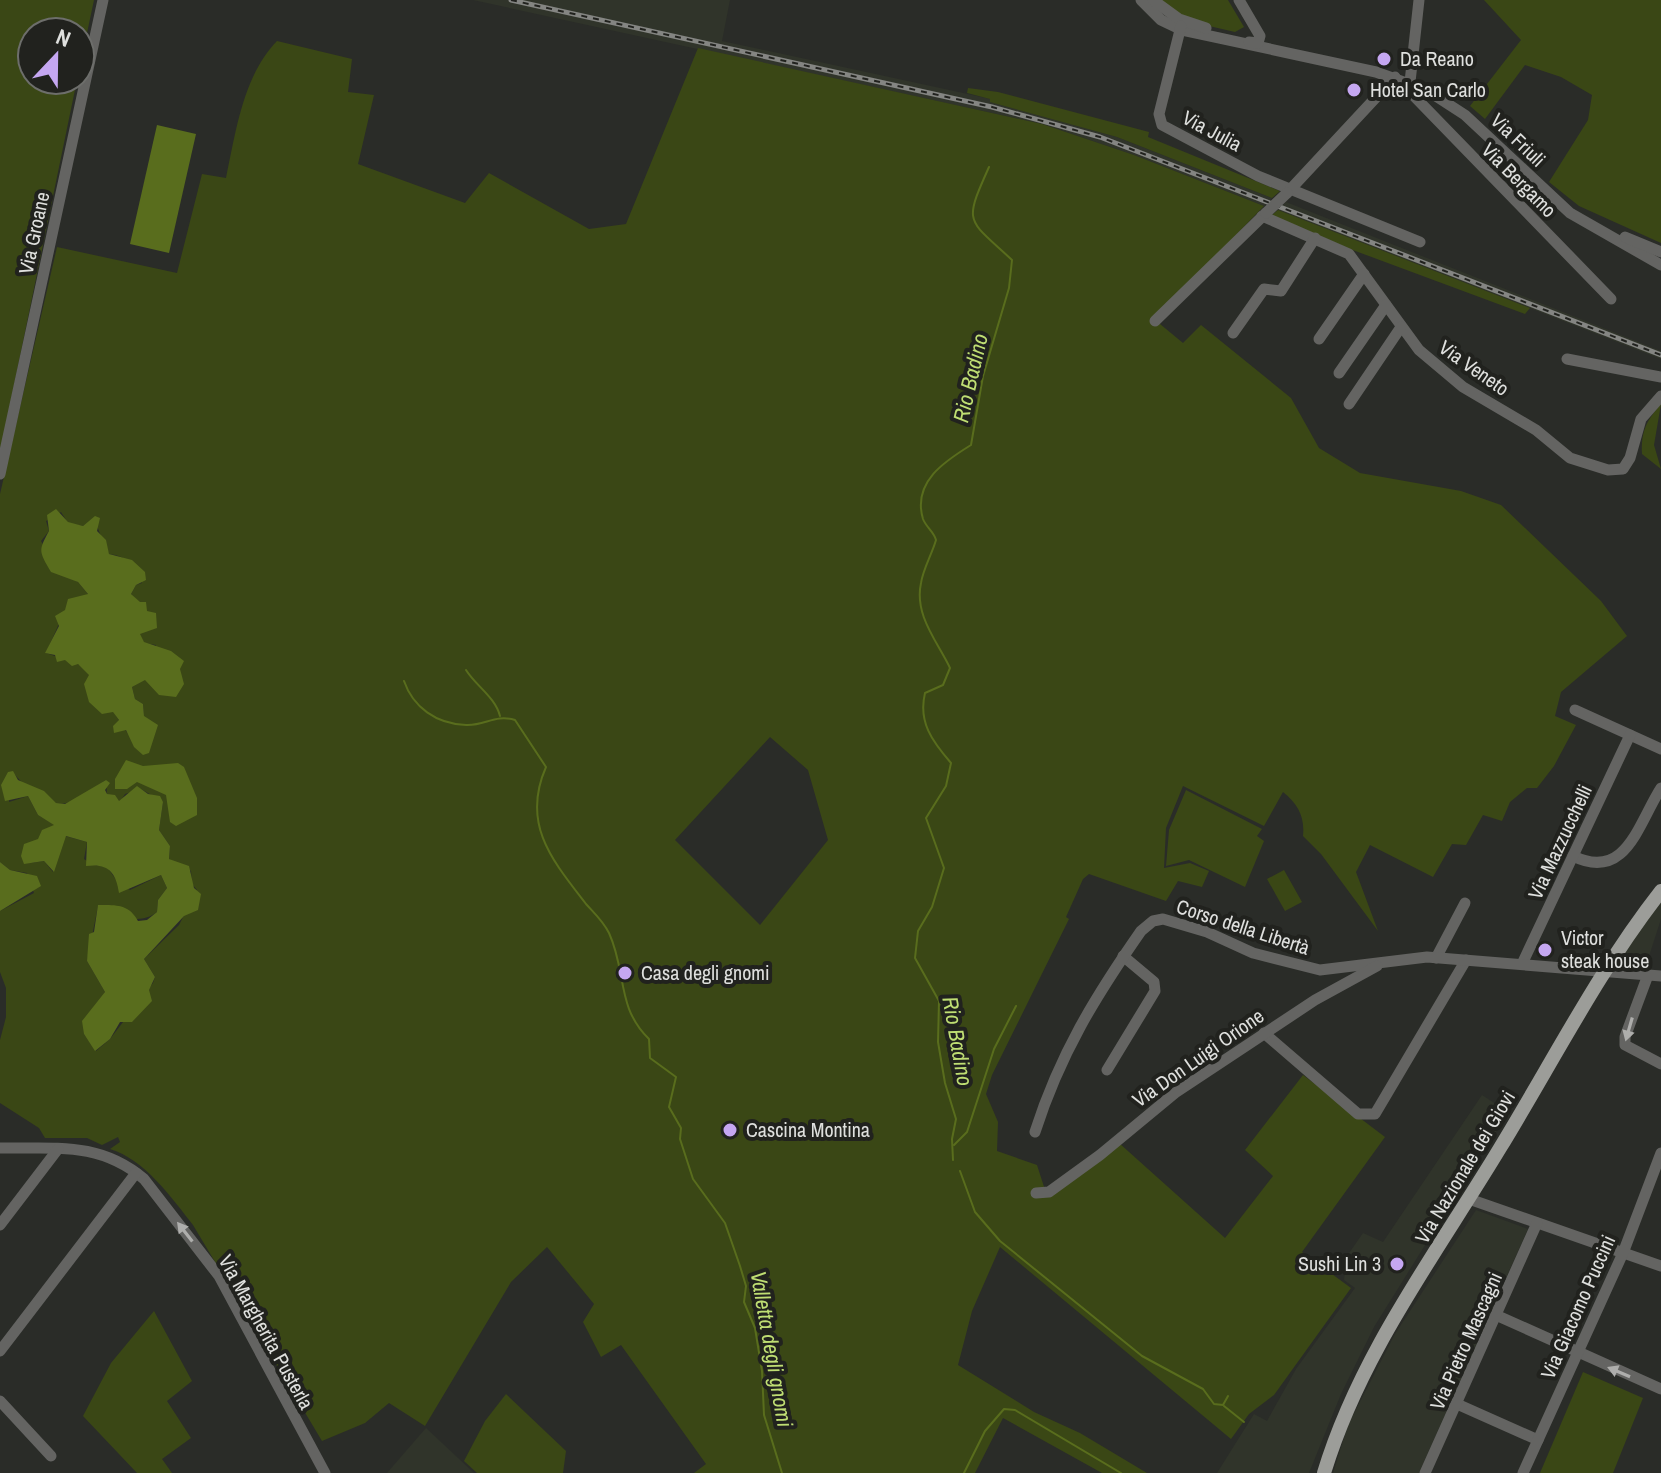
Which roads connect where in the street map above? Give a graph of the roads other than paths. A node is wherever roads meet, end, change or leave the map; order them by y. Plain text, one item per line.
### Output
1 (103, 0) edge
2 (1141, 0) edge
3 (1153, 0) edge
4 (1239, 0) edge
5 (1419, 0) edge
6 (1173, 23) junction
7 (1216, 34) junction
8 (1259, 42) junction
9 (1275, 49) junction
10 (1395, 77) junction
11 (1410, 82) junction
12 (1289, 191) junction
13 (1264, 214) junction
14 (1593, 226) junction
15 (1315, 238) junction
16 (1420, 242) dead end
17 (1661, 252) edge
18 (1661, 265) edge
19 (1364, 274) junction
20 (1611, 299) dead end
21 (1386, 305) junction
22 (1155, 321) dead end
23 (1401, 327) junction
24 (1233, 333) dead end
25 (1319, 339) dead end
26 (1567, 359) dead end
27 (1339, 373) dead end
28 (1661, 377) edge
29 (1661, 396) edge
30 (1349, 404) dead end
31 (0, 474) edge
32 (1575, 710) dead end
33 (1630, 735) junction
34 (1661, 749) edge
35 (1661, 788) edge
36 (1573, 856) junction
37 (1661, 891) edge
38 (1465, 903) dead end
39 (1123, 956) junction
40 (1436, 958) junction
41 (1466, 960) junction
42 (1388, 961) junction
43 (1522, 964) junction
44 (1607, 972) junction
45 (1655, 976) edge
46 (1264, 1033) junction
47 (1661, 1064) edge
48 (1107, 1070) dead end
49 (1035, 1132) dead end
50 (0, 1148) edge
51 (58, 1149) junction
52 (1661, 1153) edge
53 (136, 1173) junction
54 (1036, 1193) dead end
55 (1469, 1199) junction
56 (1537, 1223) junction
57 (0, 1225) edge
58 (1623, 1253) junction
59 (1661, 1266) edge
60 (1498, 1316) junction
61 (0, 1351) edge
62 (1578, 1354) junction
63 (1661, 1389) edge
64 (0, 1401) edge
65 (1457, 1404) junction
66 (1538, 1440) junction
67 (51, 1456) dead end
68 (321, 1472) edge
69 (1324, 1473) edge
70 (1425, 1473) edge
71 (1523, 1473) edge

1 - 31 street, Via Groane
2 - 6 street
3 - 6 street
4 - 8 street
5 - 11 street
6 - 7 street, Via Friuli
6 - 12 street, Via Julia
7 - 8 street, Via Friuli
7 - 9 street, Via Friuli
8 - 9 street, Via Friuli
9 - 10 street, Via Friuli
10 - 11 street, Via Friuli
10 - 12 street
11 - 14 street, Via Friuli
11 - 20 street, Via Bergamo
12 - 13 street, bridge
12 - 16 street
13 - 15 street, Via Veneto
13 - 22 street
14 - 17 street, Via Friuli
14 - 18 street, Via Friuli
15 - 19 street, Via Veneto
15 - 24 street
19 - 21 street, Via Veneto
19 - 25 street
21 - 23 street, Via Veneto
21 - 27 street
23 - 29 street, Via Veneto
23 - 30 street
26 - 28 street
32 - 33 street
33 - 34 street
33 - 36 street, Via Mazzucchelli
35 - 36 street
36 - 43 street, Via Mazzucchelli
37 - 44 main road, Via Nazionale dei Giovi
38 - 40 street
39 - 42 street, Corso della Libertà
39 - 48 street
39 - 49 street, Corso della Libertà
40 - 41 street, Corso della Libertà
40 - 42 street, Corso della Libertà
41 - 43 street, Corso della Libertà
41 - 46 street
42 - 46 street, Via Don Luigi Orione
43 - 44 street, Corso della Libertà
44 - 45 street, Corso della Libertà
44 - 55 main road, Via Nazionale dei Giovi
45 -> 47 street
46 - 54 street, Via Don Luigi Orione
50 - 51 street, Via Margherita Pusterla
51 - 53 street, Via Margherita Pusterla
51 - 57 street
52 - 58 street, Via Giacomo Puccini
53 - 61 street
68 -> 53 street, Via Margherita Pusterla
55 - 56 street
55 - 69 main road, Via Nazionale dei Giovi
56 - 58 street
56 - 60 street, Via Pietro Mascagni
58 - 59 street
58 - 62 street, Via Giacomo Puccini
60 - 62 street
60 - 65 street, Via Pietro Mascagni
63 -> 62 street
62 - 66 street, Via Giacomo Puccini
64 - 67 street
65 - 66 street
65 - 70 street, Via Pietro Mascagni
66 - 71 street, Via Giacomo Puccini

